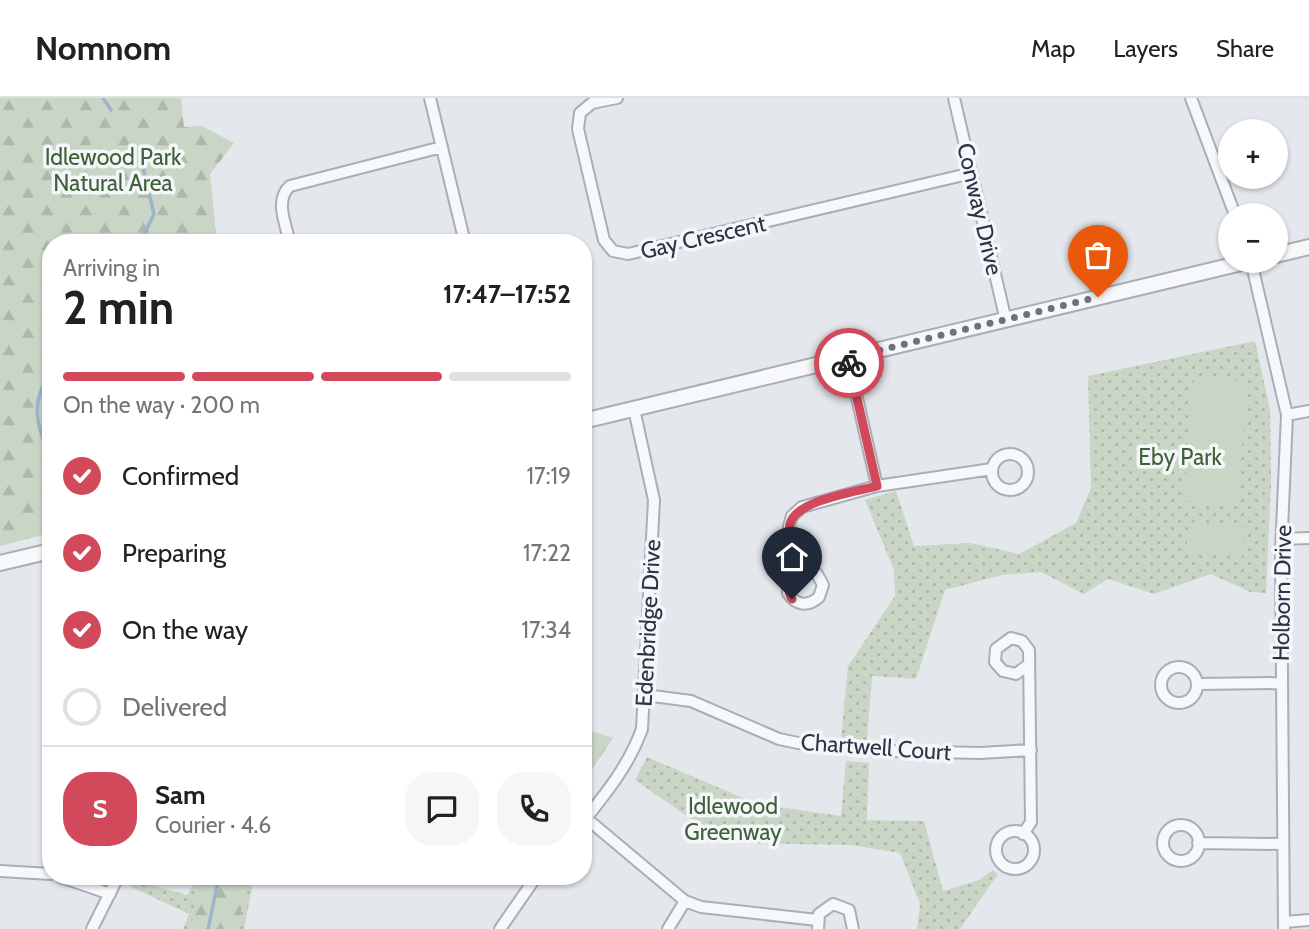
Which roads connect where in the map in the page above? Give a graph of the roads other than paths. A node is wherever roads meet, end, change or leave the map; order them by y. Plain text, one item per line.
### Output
1 (430, 98) edge
2 (617, 98) edge
3 (954, 98) edge
4 (1191, 98) edge
5 (442, 147) junction
6 (972, 173) junction
7 (1230, 203) edge
8 (288, 234) edge
9 (464, 234) edge
10 (1309, 247) edge
11 (1288, 252) edge
12 (1218, 269) edge
13 (1254, 273) edge
14 (1006, 321) junction
15 (848, 358) junction
16 (634, 409) junction
17 (1309, 411) edge
18 (1287, 415) junction
19 (592, 419) edge
20 (992, 469) dead end
21 (877, 486) junction
22 (1309, 538) edge
23 (1282, 539) junction
24 (42, 553) edge
25 (0, 563) edge
26 (791, 576) dead end
27 (1028, 665) dead end
28 (1281, 683) junction
29 (1197, 684) dead end
30 (645, 695) junction
31 (1031, 750) junction
32 (592, 809) edge
33 (592, 826) edge
34 (1023, 834) dead end
35 (1198, 843) dead end
36 (1281, 844) junction
37 (0, 871) edge
38 (42, 873) edge
39 (84, 885) edge
40 (114, 885) edge
41 (526, 885) edge
42 (110, 894) junction
43 (685, 901) junction
44 (1309, 920) edge
45 (817, 925) edge
46 (1284, 926) edge
47 (92, 929) edge
48 (500, 929) edge
49 (668, 929) edge
50 (853, 929) edge

1 - 5 street
2 - 6 street, Gay Crescent
3 - 6 street, Conway Drive
4 - 7 street
5 - 8 street
5 - 9 street
6 - 14 street, Conway Drive
10 - 11 street
12 - 14 street
13 - 18 street, Holborn Drive
14 - 15 street
15 - 16 street
15 - 21 street
16 - 19 street
16 - 30 street, Edenbridge Drive
17 - 18 street
18 - 23 street, Holborn Drive
20 - 21 street
21 - 26 street
22 - 23 street
23 - 28 street, Holborn Drive
24 - 25 street
27 - 31 street
28 - 29 street
28 - 36 street, Holborn Drive
30 - 31 street, Chartwell Court
30 - 32 street, Edenbridge Drive
31 - 34 street
33 - 43 street
35 - 36 street
36 - 46 street, Holborn Drive
37 - 38 street
39 - 42 street
40 - 42 street
41 - 48 street
42 - 47 street
43 - 45 street
43 - 49 street
44 - 46 street
45 - 50 street

